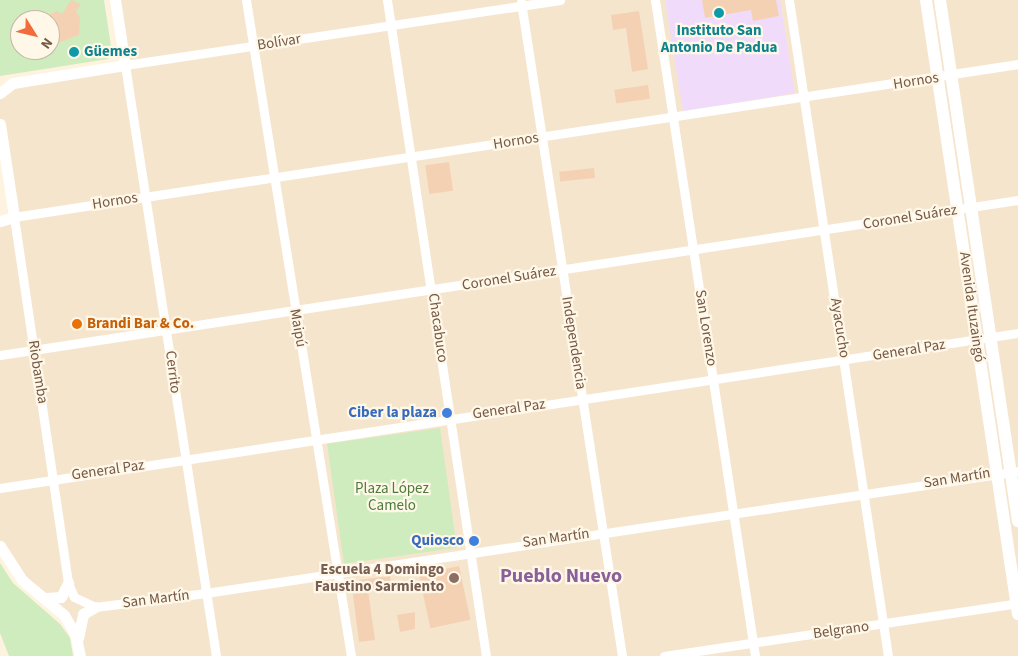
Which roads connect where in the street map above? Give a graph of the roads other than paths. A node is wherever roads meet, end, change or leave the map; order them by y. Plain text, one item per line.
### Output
1 (115, 0) edge
2 (246, 0) edge
3 (387, 0) edge
4 (560, 0) edge
5 (656, 0) edge
6 (790, 0) edge
7 (926, 0) edge
8 (940, 0) edge
9 (521, 3) edge
10 (391, 26) junction
11 (252, 46) junction
12 (1018, 64) edge
13 (125, 66) junction
14 (952, 76) junction
15 (938, 78) junction
16 (0, 93) edge
17 (802, 98) junction
18 (672, 118) junction
19 (0, 124) edge
20 (541, 138) junction
21 (412, 157) junction
22 (276, 177) junction
23 (146, 196) junction
24 (1018, 200) edge
25 (972, 208) junction
26 (959, 210) junction
27 (14, 217) junction
28 (0, 221) edge
29 (824, 230) junction
30 (694, 250) junction
31 (562, 270) junction
32 (433, 290) junction
33 (294, 311) junction
34 (167, 330) junction
35 (1018, 333) edge
36 (992, 337) junction
37 (977, 339) junction
38 (35, 350) junction
39 (0, 355) edge
40 (845, 359) junction
41 (715, 380) junction
42 (583, 399) junction
43 (451, 417) junction
44 (318, 440) junction
45 (184, 460) junction
46 (995, 471) junction
47 (1014, 471) edge
48 (54, 478) junction
49 (0, 488) edge
50 (865, 492) junction
51 (734, 512) junction
52 (1018, 520) edge
53 (603, 531) junction
54 (0, 546) edge
55 (468, 551) junction
56 (337, 571) junction
57 (68, 583) junction
58 (206, 593) junction
59 (46, 598) junction
60 (94, 606) junction
61 (1018, 607) edge
62 (883, 624) junction
63 (78, 642) junction
64 (753, 643) junction
65 (80, 656) edge
66 (216, 656) edge
67 (350, 656) edge
68 (486, 656) edge
69 (622, 656) edge
70 (664, 656) edge
71 (755, 656) edge
72 (888, 656) edge

1 - 13 street, Cerrito
2 - 11 street, Maipú
3 - 10 street, Chacabuco
4 - 9 street, Bolívar
5 - 18 street, San Lorenzo
6 - 17 street, Ayacucho
7 - 15 main road, Avenida Ituzaingó
8 - 14 main road, Avenida Ituzaingó
9 - 10 street, Bolívar
9 - 20 street, Independencia
10 - 11 street, Bolívar
10 - 21 street, Chacabuco
11 - 13 street, Bolívar
11 - 22 street, Maipú
12 - 14 street, Hornos
13 - 16 street, Bolívar
13 - 23 street, Cerrito
14 - 15 street, Hornos
14 - 25 main road, Avenida Ituzaingó
15 - 17 street, Hornos
15 - 26 main road, Avenida Ituzaingó
17 - 18 street, Hornos
17 - 29 street, Ayacucho
18 - 20 street, Hornos
18 - 30 street, San Lorenzo
19 - 27 street, Riobamba
20 - 21 street, Hornos
20 - 31 street, Independencia
21 - 22 street, Hornos
21 - 32 street, Chacabuco
22 - 23 street, Hornos
22 - 33 street, Maipú
23 - 27 street, Hornos
23 - 34 street, Cerrito
24 - 25 street, Coronel Suárez
25 - 26 street, Coronel Suárez
25 - 36 main road, Avenida Ituzaingó
26 - 29 street, Coronel Suárez
26 - 37 main road, Avenida Ituzaingó
27 - 28 street
27 - 38 street, Riobamba
29 - 30 street, Coronel Suárez
29 - 40 street, Ayacucho
30 - 31 street, Coronel Suárez
30 - 41 street, San Lorenzo
31 - 32 street, Coronel Suárez
31 - 42 street, Independencia
32 - 33 street, Coronel Suárez
32 - 43 street, Chacabuco
33 - 34 street, Coronel Suárez
33 - 44 street, Maipú
34 - 38 street, Coronel Suárez
34 - 45 street, Cerrito
35 - 36 street, General Paz
36 - 37 street, General Paz
36 - 47 main road, Avenida Ituzaingó
37 - 40 street, General Paz
37 - 46 main road, Avenida Ituzaingó
38 - 39 street, Coronel Suárez
38 - 48 street, Riobamba
40 - 41 street, General Paz
40 - 50 street, Ayacucho
41 - 42 street, General Paz
41 - 51 street, San Lorenzo
42 - 43 street, General Paz
42 - 53 street, Independencia
43 - 44 street, General Paz
43 - 55 street, Chacabuco
44 - 45 street, General Paz
44 - 56 street, Maipú
45 - 48 street, General Paz
45 - 58 street, Cerrito
46 - 47 street, San Martín
46 - 50 street, San Martín
46 - 61 main road, Avenida Ituzaingó
47 - 52 main road, Avenida Ituzaingó
48 - 49 street, General Paz
48 - 57 street, Riobamba
50 - 51 street, San Martín
50 - 62 street, Ayacucho
51 - 53 street, San Martín
51 - 64 street, San Lorenzo
53 - 55 street, San Martín
53 - 69 street, Independencia
54 - 59 street
55 - 56 street, San Martín
55 - 68 street, Chacabuco
56 - 58 street, San Martín
56 - 67 street, Maipú
57 - 59 street
57 - 60 street
58 - 60 street, San Martín
58 - 66 street, Cerrito
59 - 63 street
60 - 63 street
61 - 62 street, Belgrano
62 - 64 street, Belgrano
62 - 72 street, Ayacucho
63 - 65 street
64 - 70 street, Belgrano
64 - 71 street, San Lorenzo

